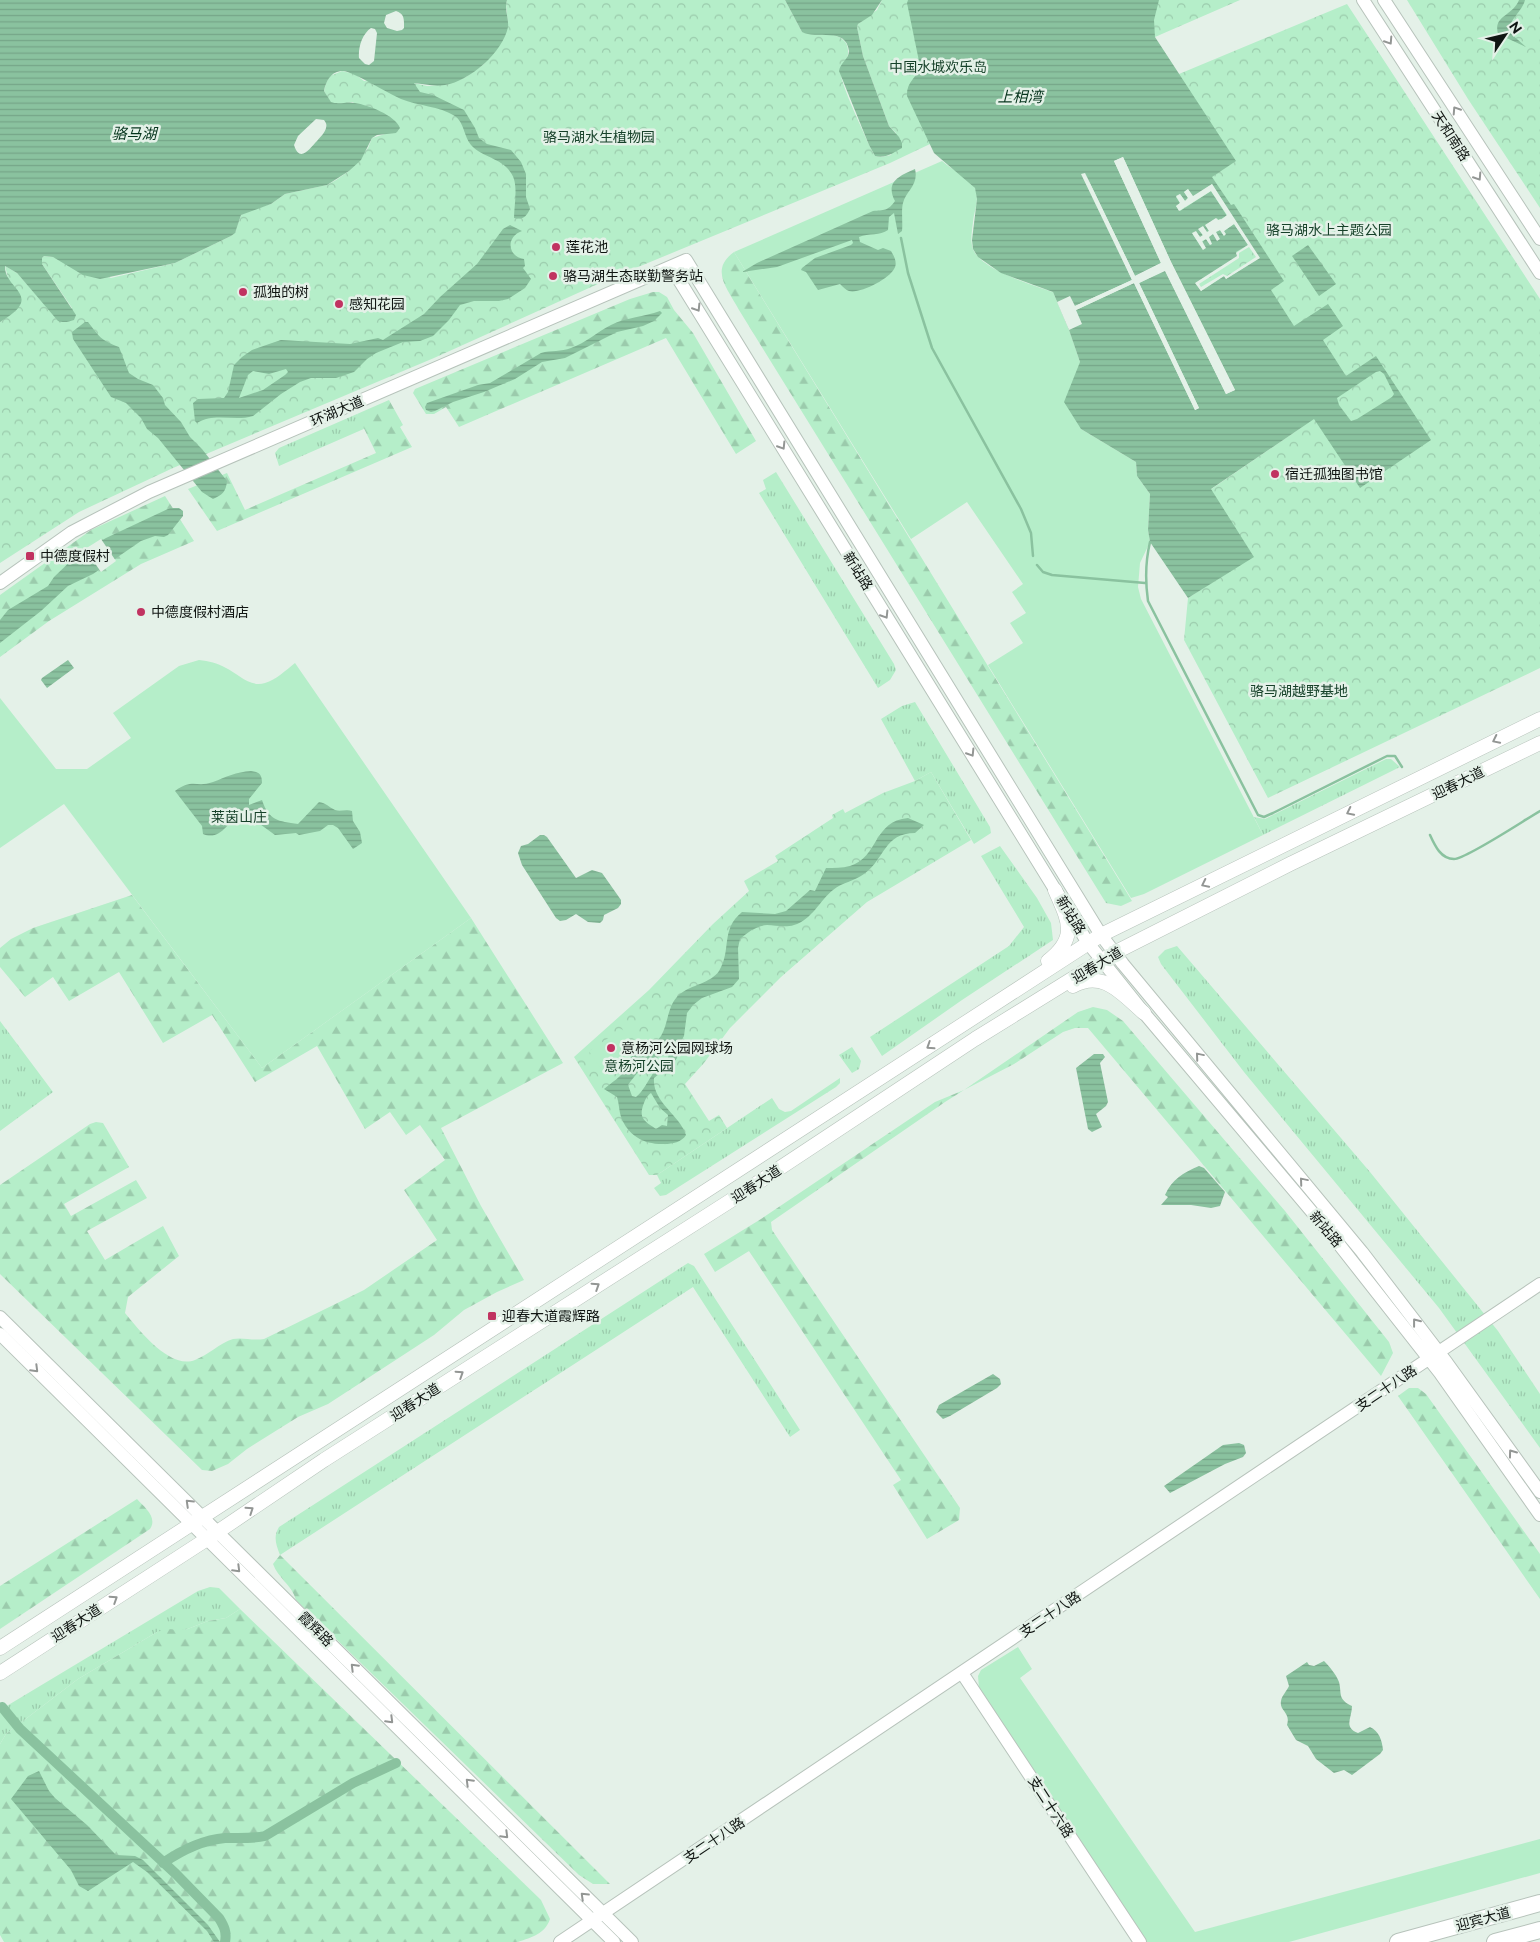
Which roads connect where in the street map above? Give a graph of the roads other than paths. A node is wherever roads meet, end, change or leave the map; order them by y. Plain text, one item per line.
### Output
1 (1362, 0) edge
2 (1384, 0) edge
3 (1540, 239) edge
4 (686, 260) joint
5 (671, 267) junction
6 (1540, 273) edge
7 (0, 582) edge
8 (1540, 719) edge
9 (1540, 743) edge
10 (1055, 890) junction
11 (1101, 935) junction
12 (1088, 943) junction
13 (1114, 953) junction
14 (1101, 962) junction
15 (1028, 982) junction
16 (1039, 1000) junction
17 (1144, 1013) junction
18 (953, 1031) junction
19 (975, 1039) junction
20 (1540, 1284) edge
21 (0, 1317) edge
22 (0, 1334) edge
23 (1434, 1356) junction
24 (279, 1467) junction
25 (290, 1483) junction
26 (1540, 1492) edge
27 (1540, 1515) edge
28 (203, 1517) junction
29 (191, 1525) junction
30 (212, 1535) junction
31 (130, 1565) junction
32 (141, 1582) junction
33 (0, 1648) edge
34 (0, 1673) edge
35 (962, 1673) junction
36 (1540, 1903) edge
37 (598, 1918) junction
38 (1540, 1930) edge
39 (560, 1942) edge
40 (614, 1942) edge
41 (632, 1942) edge
42 (1140, 1942) edge
43 (1398, 1942) edge
44 (1495, 1942) edge

1 -> 6 street, 天和南路
3 -> 2 street, 天和南路
4 - 5 street, 环湖大道
4 - 11 street, 新站路
5 - 7 street, 环湖大道
5 -> 10 street, 新站路
8 -> 11 main road, 迎春大道
9 - 13 main road, 迎春大道
10 - 12 street, 新站路
10 - 18 main road
11 - 12 main road, 迎春大道
11 - 13 street, 新站路
12 - 14 street, 新站路
12 - 15 main road, 迎春大道
13 - 14 main road, 迎春大道
23 -> 13 street, 新站路
14 - 16 main road, 迎春大道
14 - 17 street, 新站路
15 - 16 main road
15 - 18 main road, 迎春大道
16 - 19 main road, 迎春大道
17 - 19 main road
17 - 23 street, 新站路
18 -> 24 main road, 迎春大道
25 -> 19 main road, 迎春大道
20 - 23 street, 支二十八路
28 -> 21 street, 霞辉路
22 -> 29 street, 霞辉路
26 -> 23 street, 新站路
23 - 27 street, 新站路
23 - 35 street, 支二十八路
24 - 25 main road
24 - 28 main road, 迎春大道
30 -> 25 main road, 迎春大道
28 - 29 main road, 迎春大道
28 - 30 street, 霞辉路
29 - 30 street, 霞辉路
29 - 31 main road, 迎春大道
30 - 32 main road, 迎春大道
30 - 37 street, 霞辉路
31 - 32 main road
31 - 33 main road, 迎春大道
34 -> 32 main road, 迎春大道
35 - 37 street, 支二十八路
35 - 42 street, 支二十六路
36 - 43 highway, 迎宾大道
37 - 39 street, 支二十八路
37 - 40 street, 霞辉路
37 - 41 street, 霞辉路
38 - 44 highway, 迎宾大道

